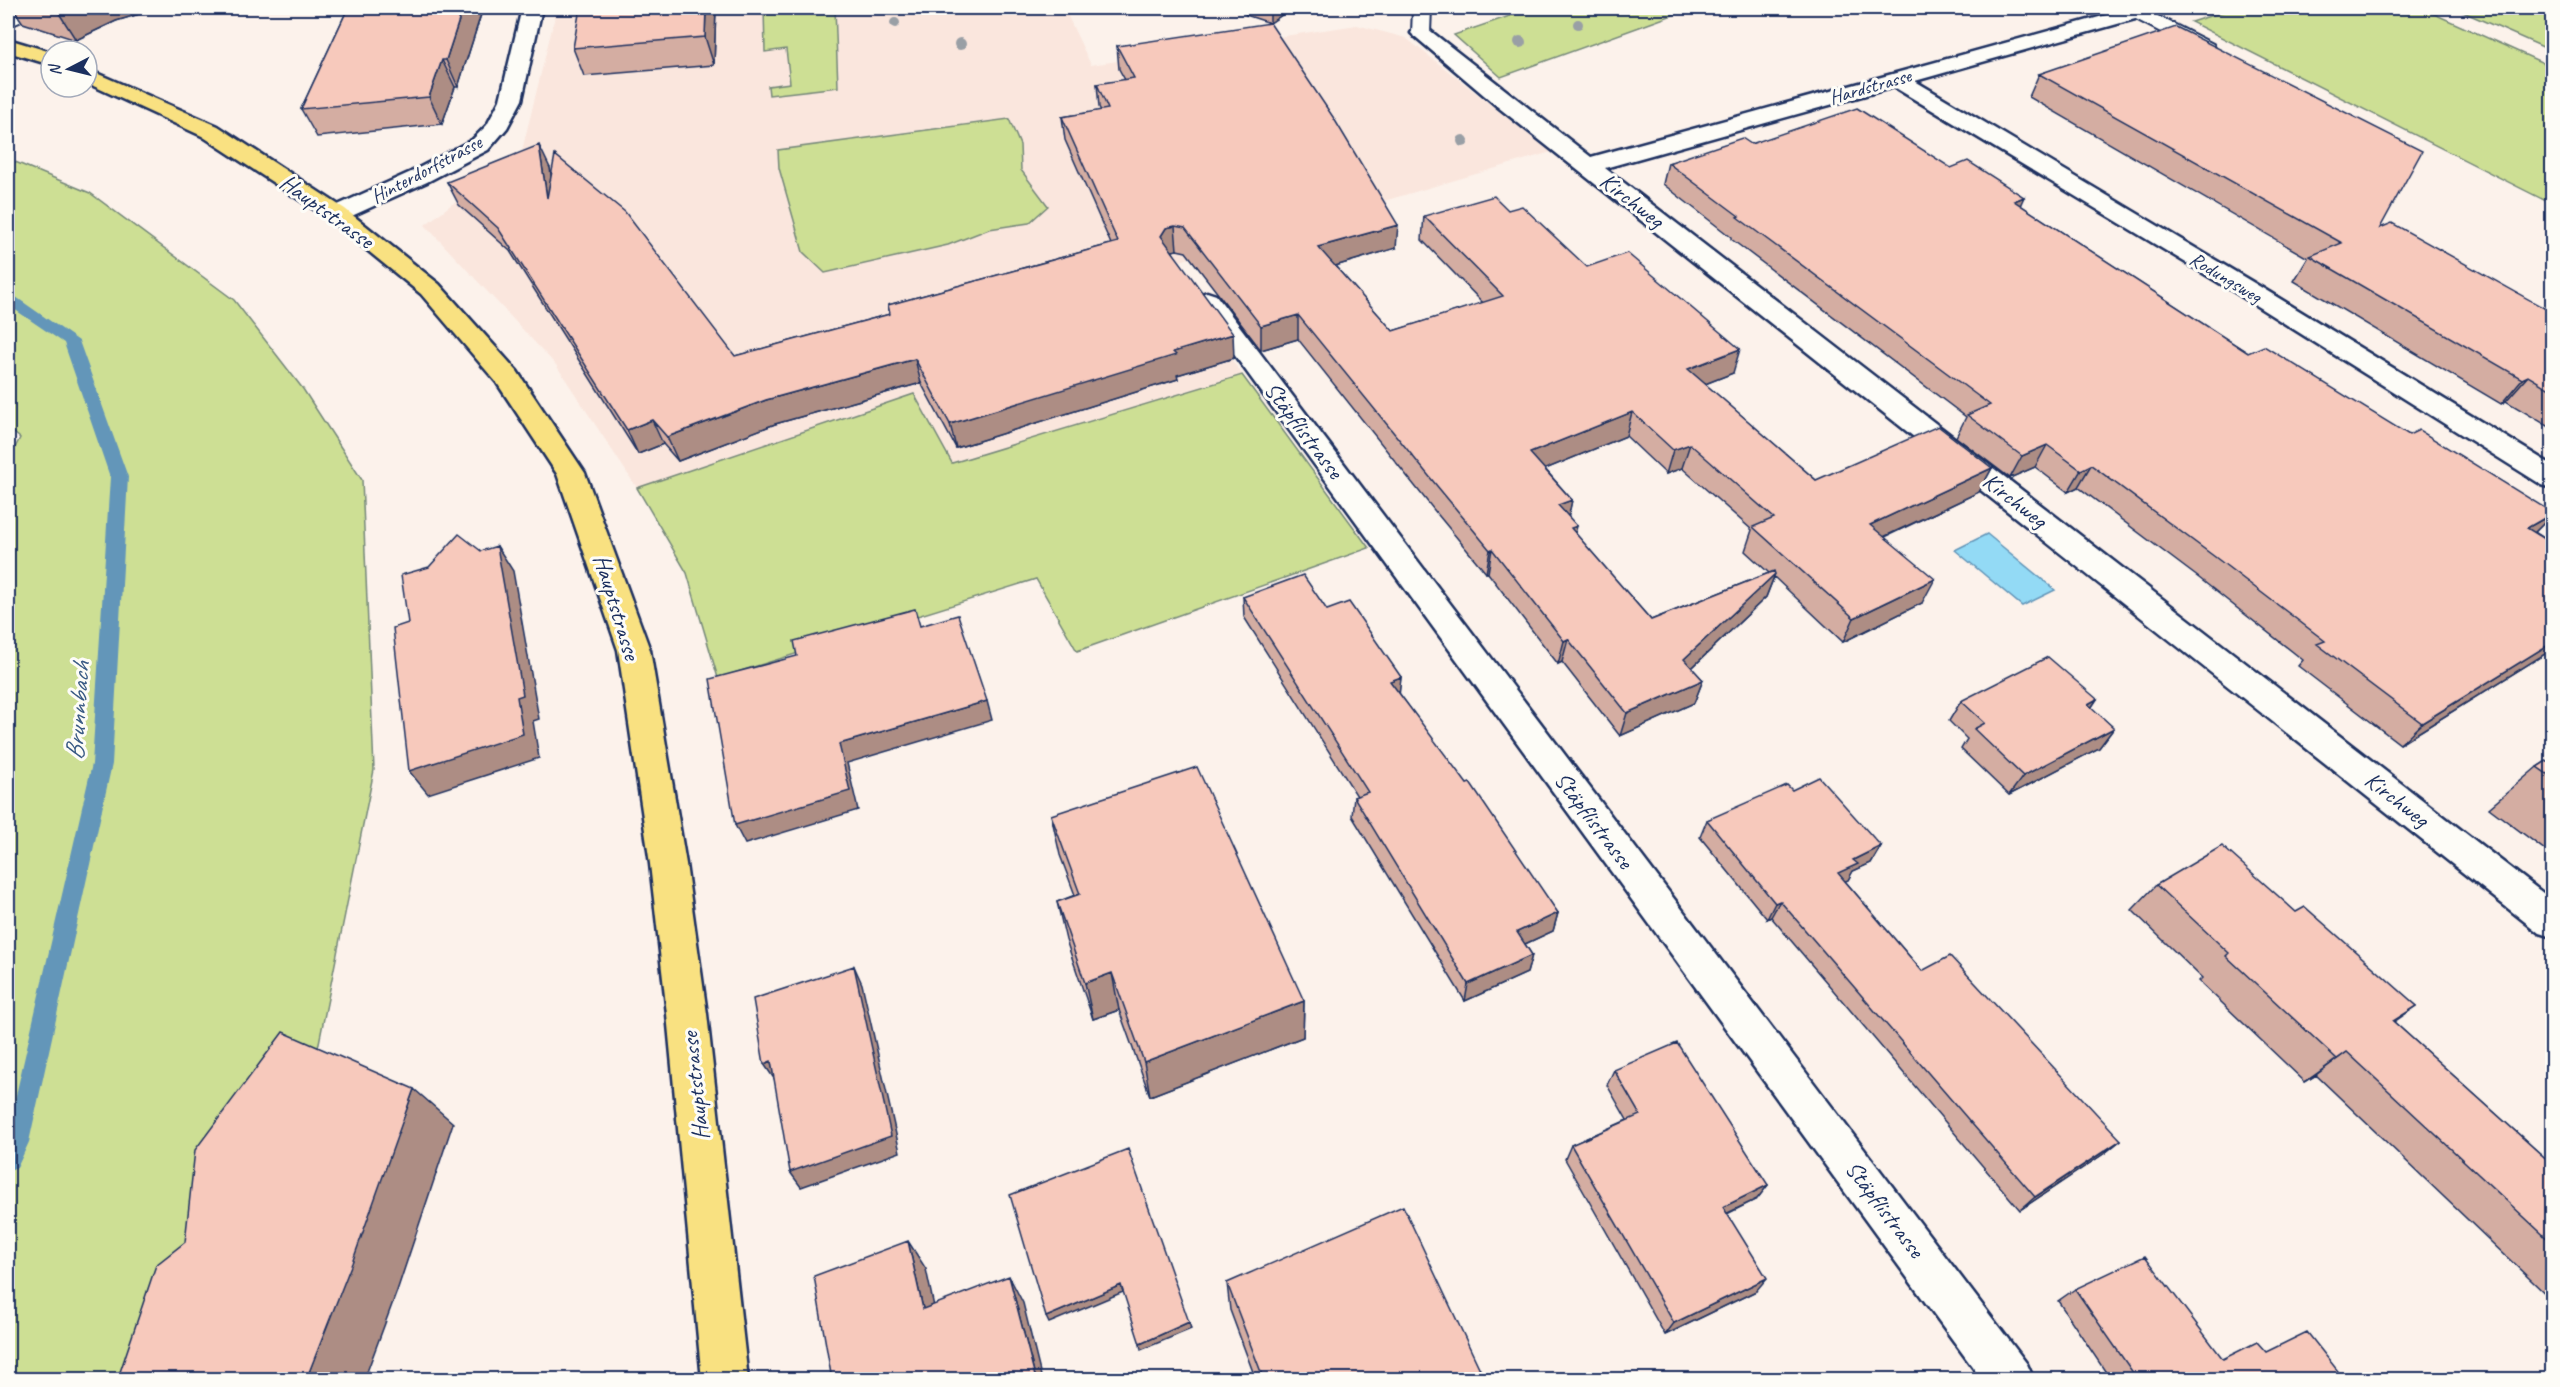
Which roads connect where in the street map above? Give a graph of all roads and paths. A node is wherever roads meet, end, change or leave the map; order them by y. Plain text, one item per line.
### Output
1 (37, 8) edge
2 (532, 8) edge
3 (2145, 10) edge
4 (1422, 20) edge
5 (8, 22) edge
6 (8, 45) edge
7 (2218, 54) edge
8 (39, 55) edge
9 (1897, 79) junction
10 (99, 80) edge
11 (1588, 165) junction
12 (337, 214) junction
13 (1192, 279) edge
14 (2553, 478) edge
15 (2553, 921) edge
16 (725, 1380) edge
17 (2011, 1380) edge

1 - 5 lane
2 - 12 street, Hinterdorfstrasse
3 - 7 lane
3 - 9 street, Hardstrasse
4 - 11 street, Kirchweg
6 - 8 main road
9 - 11 street, Hardstrasse
9 - 14 street, Rodungsweg
10 - 12 main road, Hauptstrasse
11 - 15 street, Kirchweg
12 - 16 main road, Hauptstrasse
13 - 17 street, Stäpflistrasse

